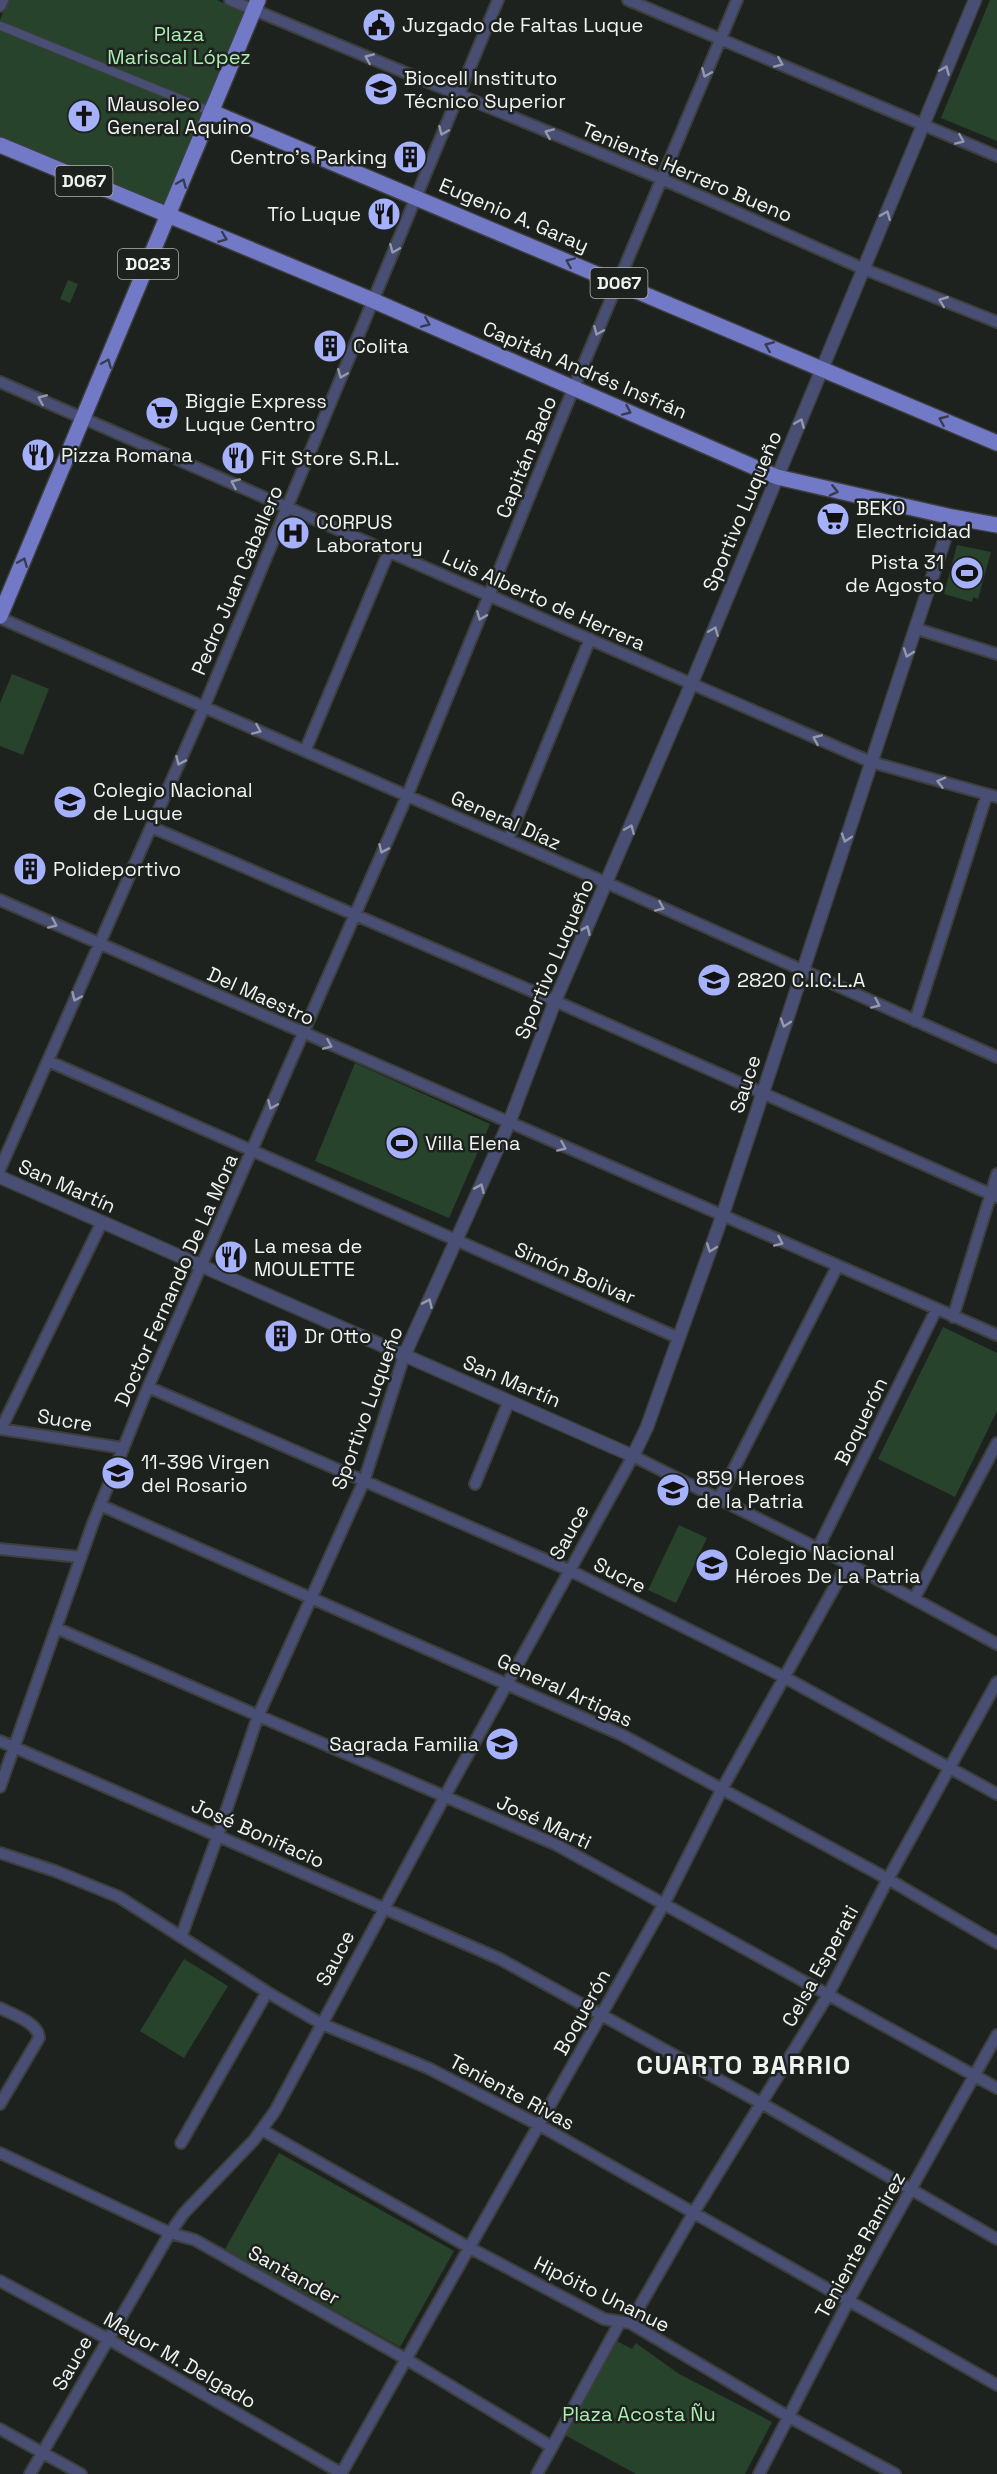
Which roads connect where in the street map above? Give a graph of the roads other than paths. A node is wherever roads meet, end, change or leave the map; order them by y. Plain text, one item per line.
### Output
1 (3, 0) edge
2 (230, 0) edge
3 (498, 0) edge
4 (628, 0) edge
5 (737, 0) edge
6 (975, 0) edge
7 (256, 5) edge
8 (0, 6) edge
9 (1, 26) edge
10 (720, 39) junction
11 (458, 95) junction
12 (212, 112) junction
13 (923, 124) junction
14 (0, 145) edge
15 (997, 156) edge
16 (662, 179) junction
17 (416, 197) junction
18 (168, 216) junction
19 (864, 269) junction
20 (618, 282) junction
21 (372, 300) junction
22 (997, 322) edge
23 (823, 369) junction
24 (0, 382) edge
25 (574, 387) junction
26 (84, 417) junction
27 (997, 442) edge
28 (777, 477) junction
29 (287, 506) junction
30 (952, 518) junction
31 (997, 524) edge
32 (389, 551) junction
33 (490, 595) junction
34 (0, 617) edge
35 (917, 629) junction
36 (590, 639) junction
37 (997, 654) edge
38 (691, 685) junction
39 (204, 707) junction
40 (304, 751) junction
41 (871, 762) junction
42 (407, 796) junction
43 (992, 796) edge
44 (151, 827) junction
45 (508, 840) junction
46 (607, 883) junction
47 (0, 900) edge
48 (354, 914) junction
49 (99, 944) junction
50 (802, 971) junction
51 (555, 1001) junction
52 (915, 1021) junction
53 (302, 1034) junction
54 (997, 1058) edge
55 (48, 1061) junction
56 (762, 1092) junction
57 (508, 1123) junction
58 (252, 1152) junction
59 (0, 1169) edge
60 (997, 1174) edge
61 (0, 1177) edge
62 (994, 1195) edge
63 (722, 1217) junction
64 (102, 1222) junction
65 (456, 1242) junction
66 (201, 1266) junction
67 (837, 1267) junction
68 (933, 1308) junction
69 (953, 1317) junction
70 (997, 1335) edge
71 (679, 1338) junction
72 (404, 1356) junction
73 (148, 1387) junction
74 (509, 1401) junction
75 (0, 1429) edge
76 (997, 1443) edge
77 (123, 1448) junction
78 (633, 1456) junction
79 (364, 1481) junction
80 (475, 1484) dead end
81 (719, 1498) junction
82 (100, 1505) junction
83 (818, 1548) junction
84 (0, 1549) edge
85 (81, 1557) junction
86 (848, 1563) junction
87 (570, 1570) junction
88 (312, 1598) junction
89 (914, 1599) junction
90 (56, 1628) junction
91 (997, 1644) edge
92 (784, 1677) junction
93 (997, 1682) edge
94 (507, 1683) junction
95 (258, 1716) junction
96 (0, 1740) edge
97 (14, 1747) junction
98 (949, 1767) junction
99 (0, 1787) edge
100 (722, 1789) junction
101 (997, 1794) edge
102 (445, 1796) junction
103 (218, 1835) junction
104 (0, 1853) edge
105 (888, 1879) junction
106 (664, 1904) junction
107 (384, 1908) junction
108 (181, 1937) junction
109 (997, 1943) edge
110 (267, 1992) junction
111 (828, 1995) junction
112 (0, 2008) edge
113 (600, 2015) junction
114 (322, 2024) junction
115 (997, 2035) edge
116 (975, 2076) junction
117 (997, 2088) edge
118 (761, 2103) junction
119 (0, 2104) edge
120 (539, 2125) junction
121 (262, 2130) junction
122 (181, 2143) dead end
123 (0, 2153) edge
124 (911, 2190) junction
125 (694, 2212) junction
126 (170, 2233) junction
127 (997, 2239) edge
128 (470, 2248) junction
129 (0, 2281) edge
130 (849, 2300) junction
131 (625, 2323) junction
132 (108, 2338) junction
133 (406, 2359) junction
134 (997, 2385) edge
135 (789, 2417) junction
136 (0, 2429) edge
137 (551, 2450) junction
138 (42, 2452) junction
139 (30, 2474) edge
140 (81, 2474) edge
141 (341, 2474) edge
142 (537, 2474) edge
143 (759, 2474) edge
144 (895, 2474) edge

1 - 8 street
2 - 7 street, Teniente Herrero Bueno
3 - 11 street, Pedro Juan Caballero
4 - 10 street
5 - 10 street, Capitán Bado
13 -> 6 street, Sportivo Luqueño
11 -> 7 street, Teniente Herrero Bueno
7 - 12 main road, D023
9 - 12 street
10 -> 13 street
10 -> 16 street, Capitán Bado
16 -> 11 street, Teniente Herrero Bueno
11 -> 17 street, Pedro Juan Caballero
12 - 17 main road, Eugenio A. Garay / D067
18 -> 12 main road, D023
13 -> 15 street
19 -> 13 street, Sportivo Luqueño
14 - 18 main road, D067
16 - 19 street, Teniente Herrero Bueno
16 - 20 street, Capitán Bado
20 -> 17 main road, Eugenio A. Garay / D067
17 -> 21 street, Pedro Juan Caballero
18 -> 21 main road, Capitán Andrés Insfrán / D067
26 -> 18 main road, D023
22 -> 19 street, Teniente Herrero Bueno
19 - 23 street, Sportivo Luqueño
23 -> 20 main road, Eugenio A. Garay / D067
20 -> 25 street, Capitán Bado
21 -> 25 main road, Capitán Andrés Insfrán / D067
21 -> 29 street, Pedro Juan Caballero
27 -> 23 main road, Eugenio A. Garay / D067
28 -> 23 street, Sportivo Luqueño
26 -> 24 street, Luis Alberto de Herrera
25 -> 28 main road, Capitán Andrés Insfrán / D067
25 - 33 street, Capitán Bado
29 -> 26 street, Luis Alberto de Herrera
34 -> 26 main road, D023
28 -> 30 main road, Capitán Andrés Insfrán / D067
38 -> 28 street, Sportivo Luqueño
29 - 32 street, Luis Alberto de Herrera
29 - 39 street, Pedro Juan Caballero
30 - 31 main road, Capitán Andrés Insfrán / D067
30 - 35 street, Sauce
32 - 33 street, Luis Alberto de Herrera
32 - 40 street
33 - 36 street, Luis Alberto de Herrera
33 -> 42 street, Capitán Bado
34 - 39 street, General Díaz
35 - 37 street
35 -> 41 street, Sauce
36 - 38 street, Luis Alberto de Herrera
36 - 45 street
41 -> 38 street, Luis Alberto de Herrera
46 -> 38 street, Sportivo Luqueño
39 -> 40 street, General Díaz
39 -> 44 street, Pedro Juan Caballero
40 - 42 street, General Díaz
43 -> 41 street, Luis Alberto de Herrera
41 -> 50 street, Sauce
42 - 45 street, General Díaz
42 -> 48 street, Doctor Fernando De La Mora
43 - 52 street
44 - 48 street
44 - 49 street, Pedro Juan Caballero
45 - 46 street, General Díaz
46 -> 50 street, General Díaz
51 -> 46 street, Sportivo Luqueño
47 -> 49 street, Del Maestro
48 - 51 street
48 - 53 street, Doctor Fernando De La Mora
49 - 53 street, Del Maestro
49 -> 55 street, Pedro Juan Caballero
50 -> 52 street, General Díaz
50 -> 56 street, Sauce
51 - 56 street
51 - 57 street, Sportivo Luqueño
52 - 54 street, General Díaz
53 -> 57 street, Del Maestro
53 -> 58 street, Doctor Fernando De La Mora
55 - 58 street, Simón Bolivar
55 - 59 street, Pedro Juan Caballero
56 - 62 street
56 - 63 street, Sauce
57 -> 63 street, Del Maestro
65 -> 57 street, Sportivo Luqueño
58 - 65 street, Simón Bolivar
58 - 66 street, Doctor Fernando De La Mora
60 - 62 street
61 - 64 street, San Martín
62 - 69 street
63 -> 67 street, Del Maestro
63 -> 71 street, Sauce
64 - 66 street, San Martín
64 - 75 street
65 - 71 street, Simón Bolivar
72 -> 65 street, Sportivo Luqueño
66 - 72 street, San Martín
66 - 73 street, Doctor Fernando De La Mora
67 - 68 street, Del Maestro
67 - 81 street
68 - 69 street, Del Maestro
68 - 83 street, Boquerón
69 - 70 street, Del Maestro
71 - 78 street, Sauce
72 - 74 street, San Martín
72 - 79 street, Sportivo Luqueño
73 - 77 street, Doctor Fernando De La Mora
73 - 79 street, Sucre
74 - 78 street, San Martín
74 - 80 street
75 - 77 street, Sucre
76 - 89 street
77 - 82 street, Doctor Fernando De La Mora
78 - 81 street, San Martín
78 - 87 street, Sauce
79 - 87 street, Sucre
79 - 88 street, Sportivo Luqueño
81 - 83 street, San Martín
82 - 85 street, Doctor Fernando De La Mora
82 - 88 street, General Artigas
83 - 86 street, San Martín
84 - 85 street
85 - 90 street, Doctor Fernando De La Mora
86 - 89 street, San Martín
86 - 92 street, Boquerón
87 - 92 street, Sucre
87 - 94 street, Sauce
88 - 94 street, General Artigas
88 - 95 street, Sportivo Luqueño
89 - 91 street, San Martín
90 - 95 street, José Marti
90 - 97 street, Doctor Fernando De La Mora
92 - 98 street, Sucre
92 - 100 street, Boquerón
93 - 98 street, Celsa Esperati
94 - 100 street, General Artigas
94 - 102 street, Sauce
95 - 102 street, José Marti
95 - 103 street, Sportivo Luqueño
96 - 97 street, José Bonifacio
97 - 99 street, Doctor Fernando De La Mora
97 - 103 street, José Bonifacio
98 - 101 street, Sucre
98 - 105 street, Celsa Esperati
100 - 105 street, General Artigas
100 - 106 street, Boquerón
102 - 106 street, José Marti
102 - 107 street, Sauce
103 - 107 street, José Bonifacio
103 - 108 street, Sportivo Luqueño
104 - 108 street, Teniente Rivas
105 - 109 street, General Artigas
105 - 111 street, Celsa Esperati
106 - 111 street, José Marti
106 - 113 street, Boquerón
107 - 113 street, José Bonifacio
107 - 114 street, Sauce
108 - 110 street, Teniente Rivas
110 - 114 street, Teniente Rivas
110 - 122 street
111 - 116 street, José Marti
111 - 118 street, Celsa Esperati
112 - 119 street
113 - 118 street, José Bonifacio
113 - 120 street, Boquerón
114 - 120 street, Teniente Rivas
114 - 121 street, Sauce
115 - 116 street, Teniente Ramirez
116 - 117 street, José Marti
116 - 124 street, Teniente Ramirez
118 - 124 street, José Bonifacio
118 - 125 street, Celsa Esperati
120 - 125 street, Teniente Rivas
120 - 128 street, Boquerón
121 - 126 street, Sauce
121 - 128 street, Hipóito Unanue
123 - 126 street, Santander
124 - 127 street, José Bonifacio
124 - 130 street, Teniente Ramirez
125 - 130 street, Teniente Rivas
125 - 131 street, Celsa Esperati
126 - 132 street, Sauce
126 - 133 street, Santander
128 - 131 street, Hipóito Unanue
128 - 133 street, Boquerón
129 - 132 street, Mayor M. Delgado
130 - 134 street, Teniente Rivas
130 - 135 street, Teniente Ramirez
131 - 135 street, Hipóito Unanue
131 - 137 street, Celsa Esperati
132 - 138 street, Sauce
132 - 141 street, Mayor M. Delgado
133 - 137 street, Santander
133 - 141 street, Boquerón
135 - 143 street, Teniente Ramirez
135 - 144 street, Hipóito Unanue
136 - 138 street
137 - 142 street
138 - 139 street, Sauce
138 - 140 street

